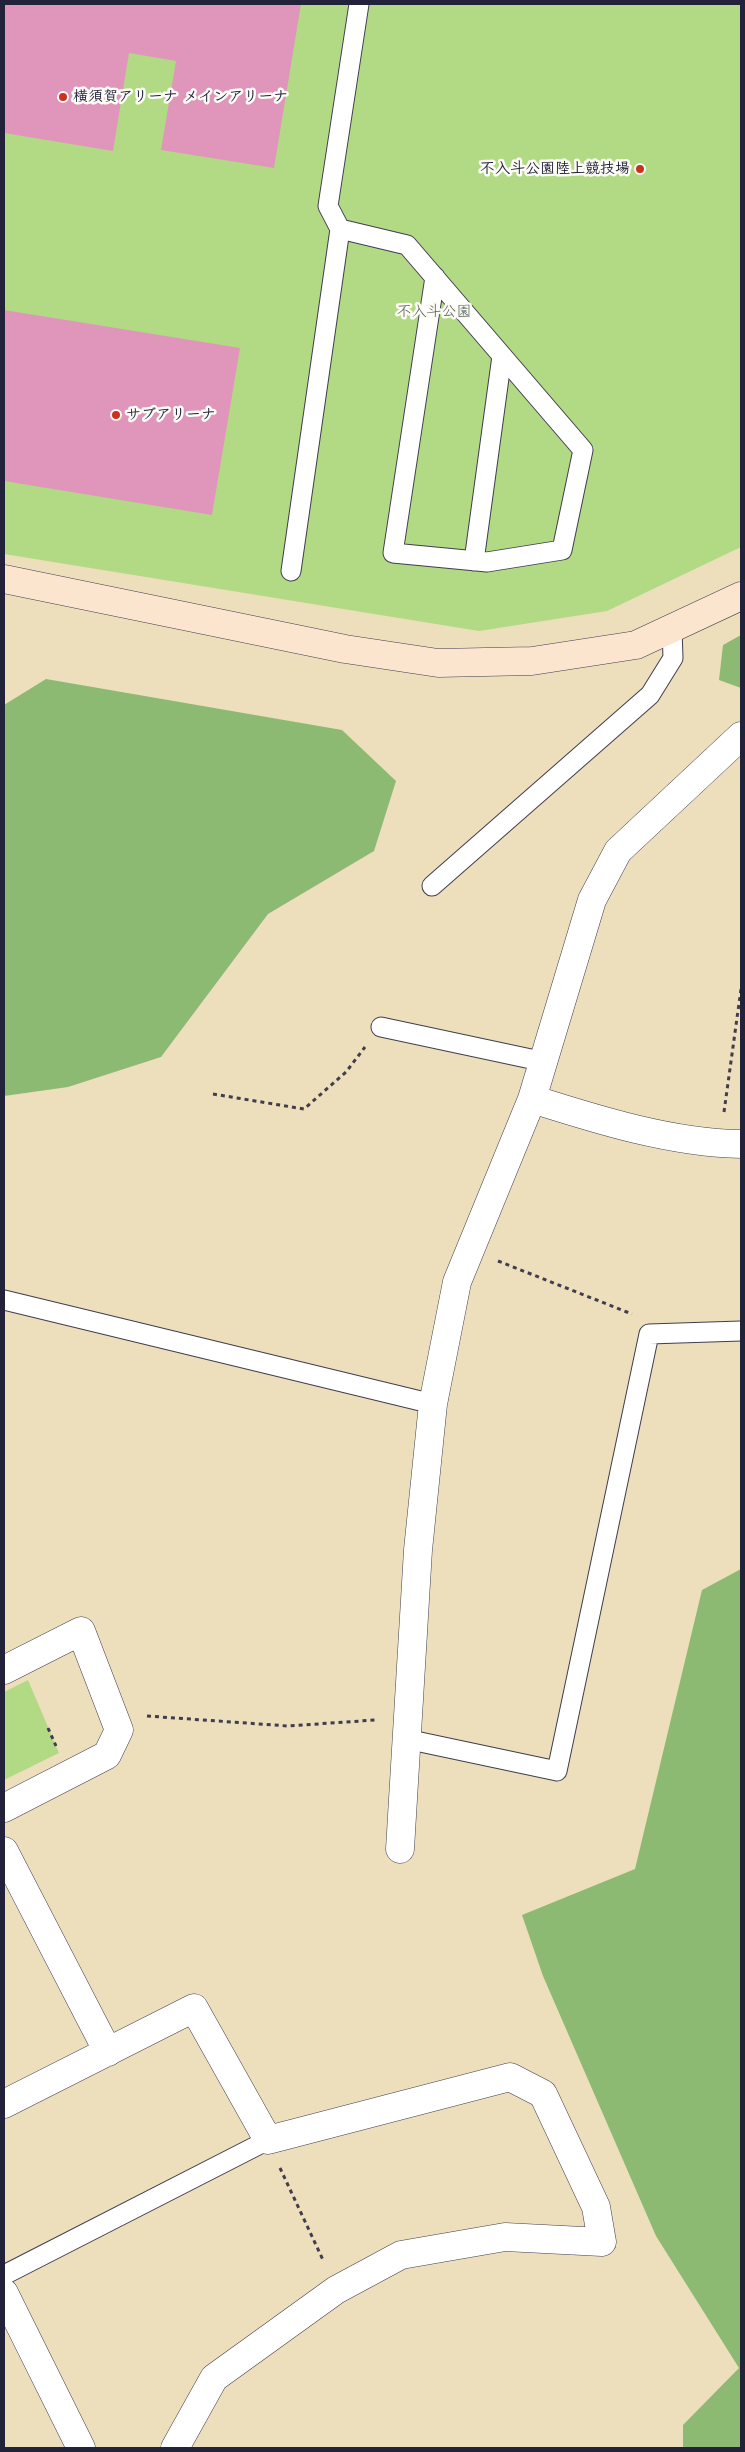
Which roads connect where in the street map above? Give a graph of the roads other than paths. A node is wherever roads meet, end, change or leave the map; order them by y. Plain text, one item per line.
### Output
1 (359, 4) edge
2 (340, 229) junction
3 (435, 277) junction
4 (502, 356) junction
5 (474, 561) junction
6 (291, 571) dead end
7 (4, 579) edge
8 (741, 596) edge
9 (672, 628) junction
10 (741, 736) edge
11 (432, 886) dead end
12 (381, 1027) road end
13 (545, 1062) junction
14 (532, 1099) junction
15 (730, 1144) edge
16 (4, 1300) edge
17 (741, 1331) edge
18 (433, 1404) junction
19 (4, 1670) edge
20 (406, 1729) junction
21 (4, 1808) edge
22 (400, 1849) dead end
23 (4, 1851) edge
24 (108, 2052) junction
25 (4, 2104) edge
26 (268, 2140) junction
27 (4, 2275) edge
28 (4, 2293) edge
29 (81, 2448) edge
30 (175, 2448) edge

1 - 2 lane
2 - 3 lane
2 - 6 lane
3 - 4 lane
3 - 5 lane
4 - 5 lane
4 - 5 lane
7 - 9 street
8 - 9 street
9 - 11 lane
10 - 13 street
12 - 13 lane
13 - 14 street
14 - 15 street
14 - 18 street
16 - 18 lane
17 - 20 lane
18 - 20 street
19 - 21 street
20 - 22 street
23 - 24 street
24 - 25 street
24 - 26 street
26 - 27 lane
26 - 30 street
28 - 29 street

